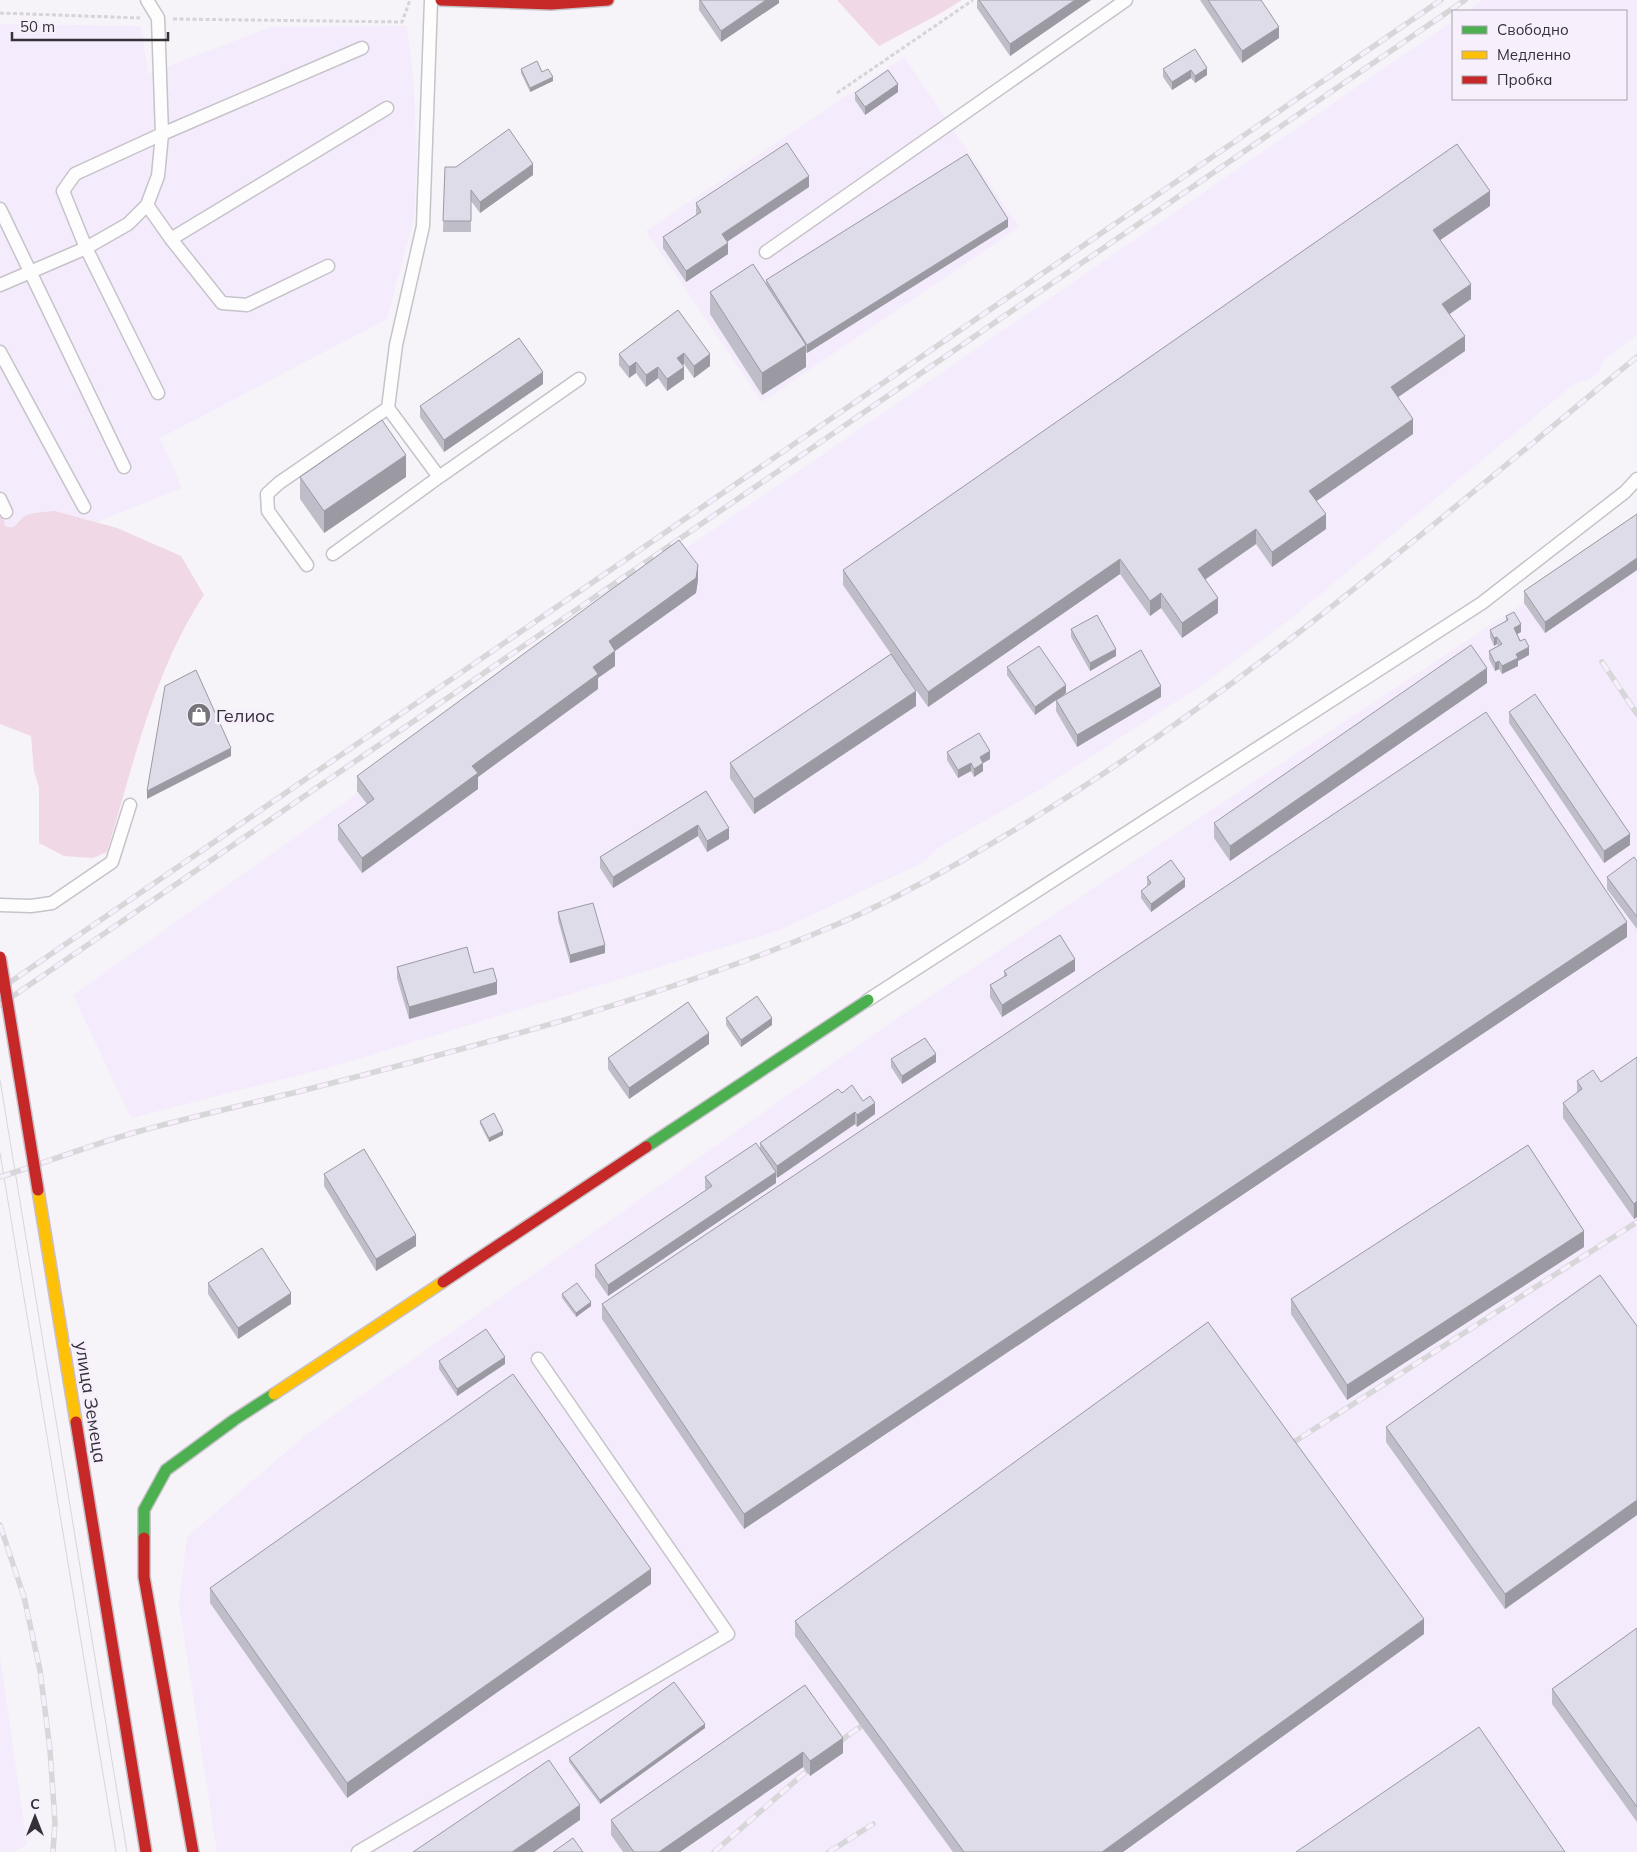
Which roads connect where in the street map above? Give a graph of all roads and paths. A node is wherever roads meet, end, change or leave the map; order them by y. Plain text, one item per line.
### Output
1 (147, 0) edge
2 (410, 0) edge
3 (431, 0) edge
4 (441, 0) edge
5 (608, 0) edge
6 (973, 0) edge
7 (1126, 0) edge
8 (0, 13) edge
9 (158, 18) junction
10 (362, 48) dead end
11 (837, 93) dead end
12 (388, 108) dead end
13 (162, 134) junction
14 (147, 205) junction
15 (0, 209) edge
16 (171, 239) junction
17 (86, 248) junction
18 (766, 252) dead end
19 (328, 266) dead end
20 (30, 272) junction
21 (0, 285) edge
22 (0, 352) edge
23 (579, 379) dead end
24 (158, 393) dead end
25 (388, 408) junction
26 (124, 467) dead end
27 (438, 477) junction
28 (1637, 479) edge
29 (0, 499) edge
30 (84, 507) dead end
31 (6, 512) dead end
32 (333, 554) dead end
33 (307, 565) dead end
34 (130, 805) dead end
35 (0, 904) edge
36 (0, 957) edge
37 (868, 1000) joint
38 (538, 1358) dead end
39 (146, 1852) edge
40 (193, 1852) edge
41 (358, 1852) edge

1 - 9 lane
2 - 9 path
3 - 25 lane
4 - 5 street
6 - 11 path
7 - 18 lane
8 - 9 path
9 - 13 lane
10 - 13 lane
12 - 16 lane
13 - 14 lane
13 - 17 lane
14 - 16 lane
14 - 17 lane
15 - 20 lane
16 - 19 lane
17 - 20 lane
17 - 24 lane
20 - 21 lane
20 - 26 lane
22 - 30 lane
23 - 27 lane
25 - 27 lane
25 - 33 lane
27 - 32 lane
28 - 37 lane
29 - 31 lane
34 - 35 lane
36 - 39 street, улица Земеца, bridge
37 - 40 street
38 - 41 lane

